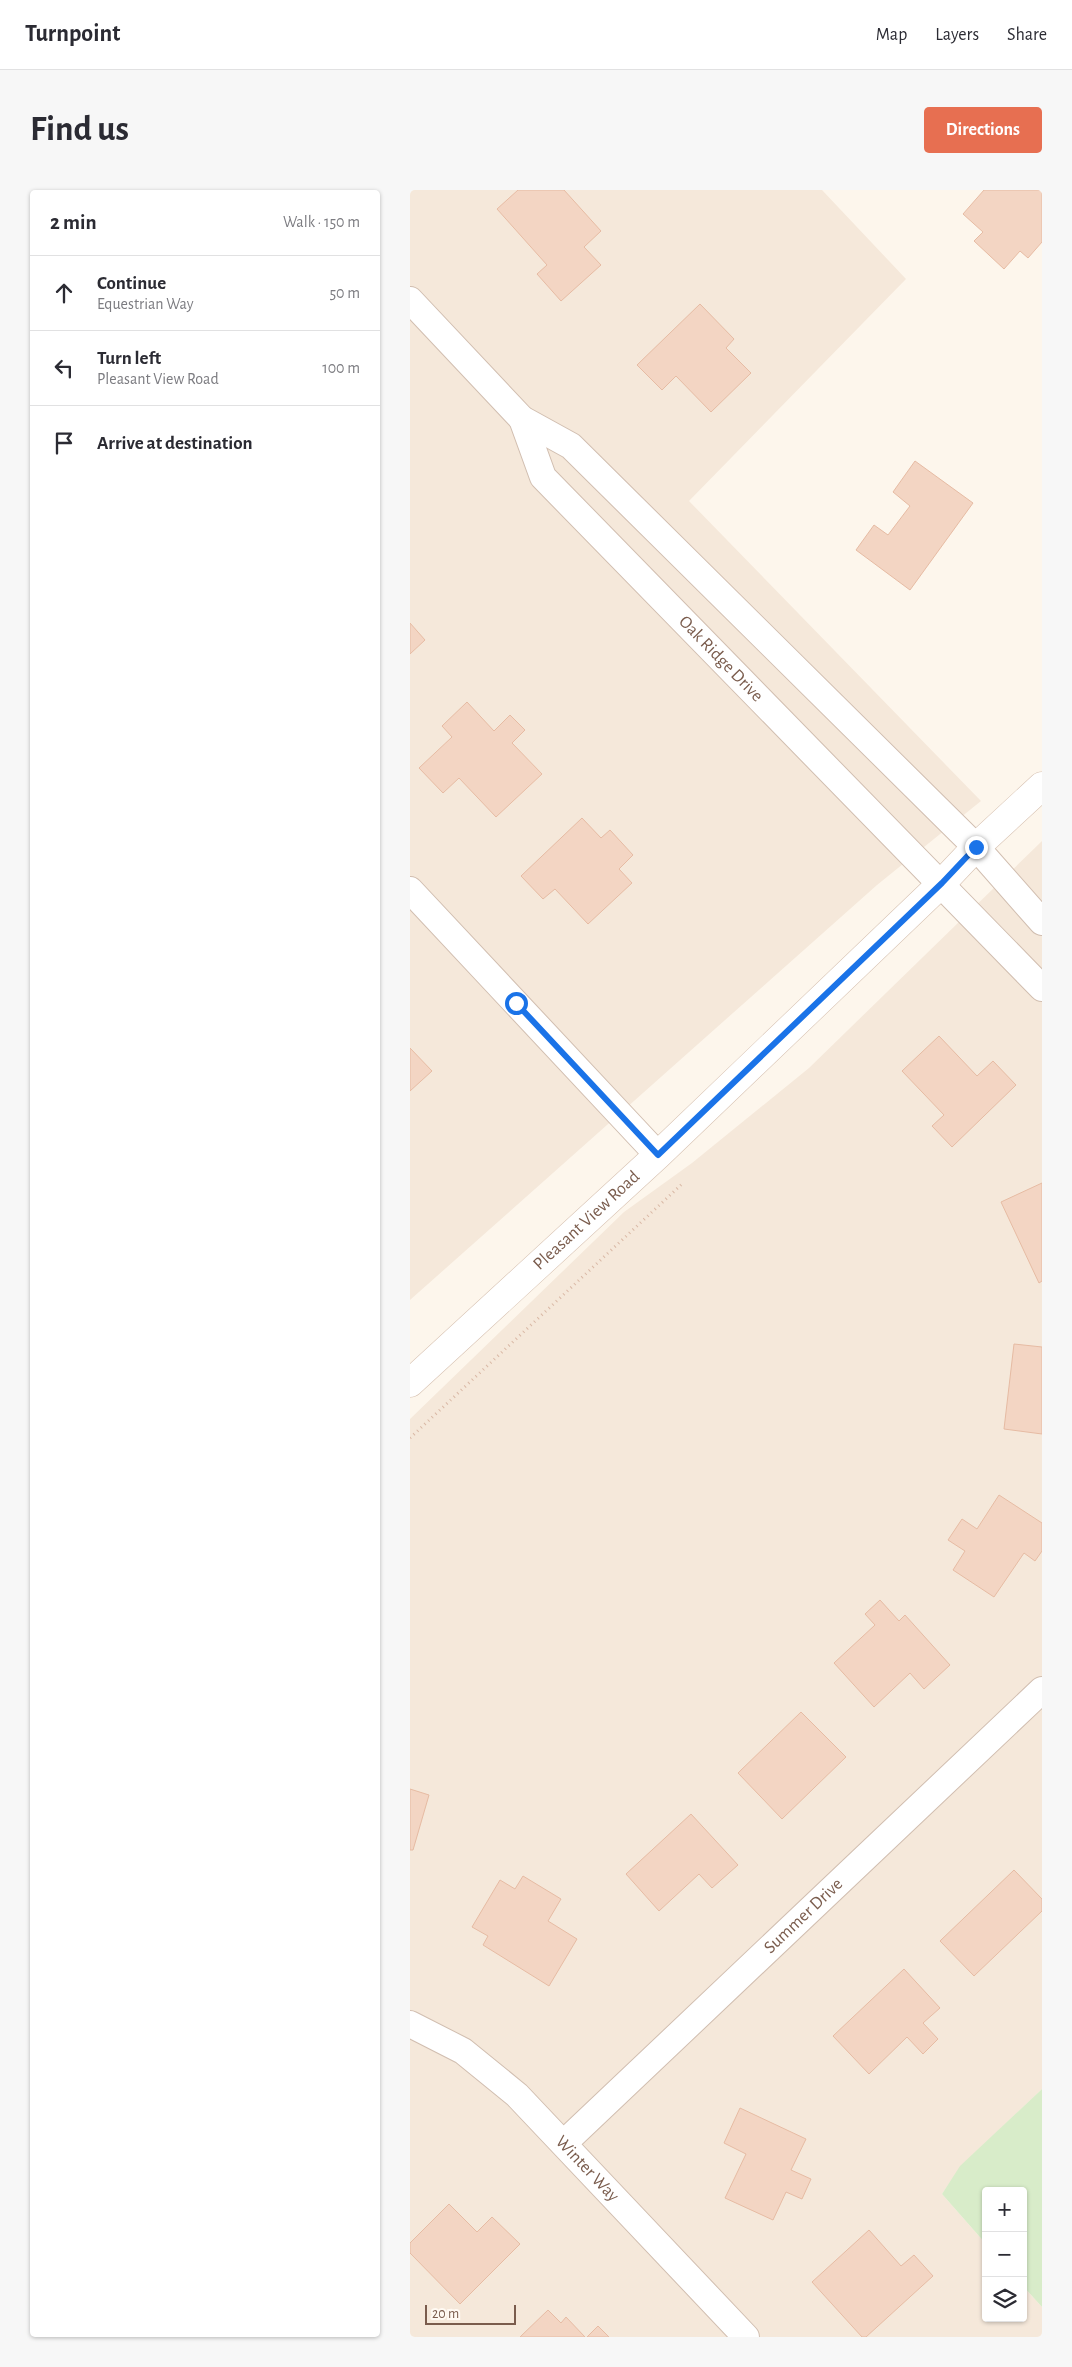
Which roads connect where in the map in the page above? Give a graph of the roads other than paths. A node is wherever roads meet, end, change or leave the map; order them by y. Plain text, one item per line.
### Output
1 (410, 300) edge
2 (522, 419) junction
3 (1042, 786) edge
4 (976, 847) junction
5 (942, 883) junction
6 (410, 890) edge
7 (1042, 922) edge
8 (1042, 988) edge
9 (658, 1155) junction
10 (410, 1383) edge
11 (1042, 1690) edge
12 (410, 2024) edge
13 (564, 2143) junction
14 (746, 2337) edge

1 - 2 street, Oak Ridge Drive
2 - 4 street, Oak Ridge Drive
2 - 5 street, Oak Ridge Drive
3 - 4 main road, Pleasant View Road
4 - 5 main road, Pleasant View Road
4 - 7 street
5 - 8 street
5 - 9 main road, Pleasant View Road
6 - 9 street
9 - 10 main road, Pleasant View Road
11 - 13 street, Summer Drive
12 - 13 street, Winter Way
13 - 14 street, Winter Way

